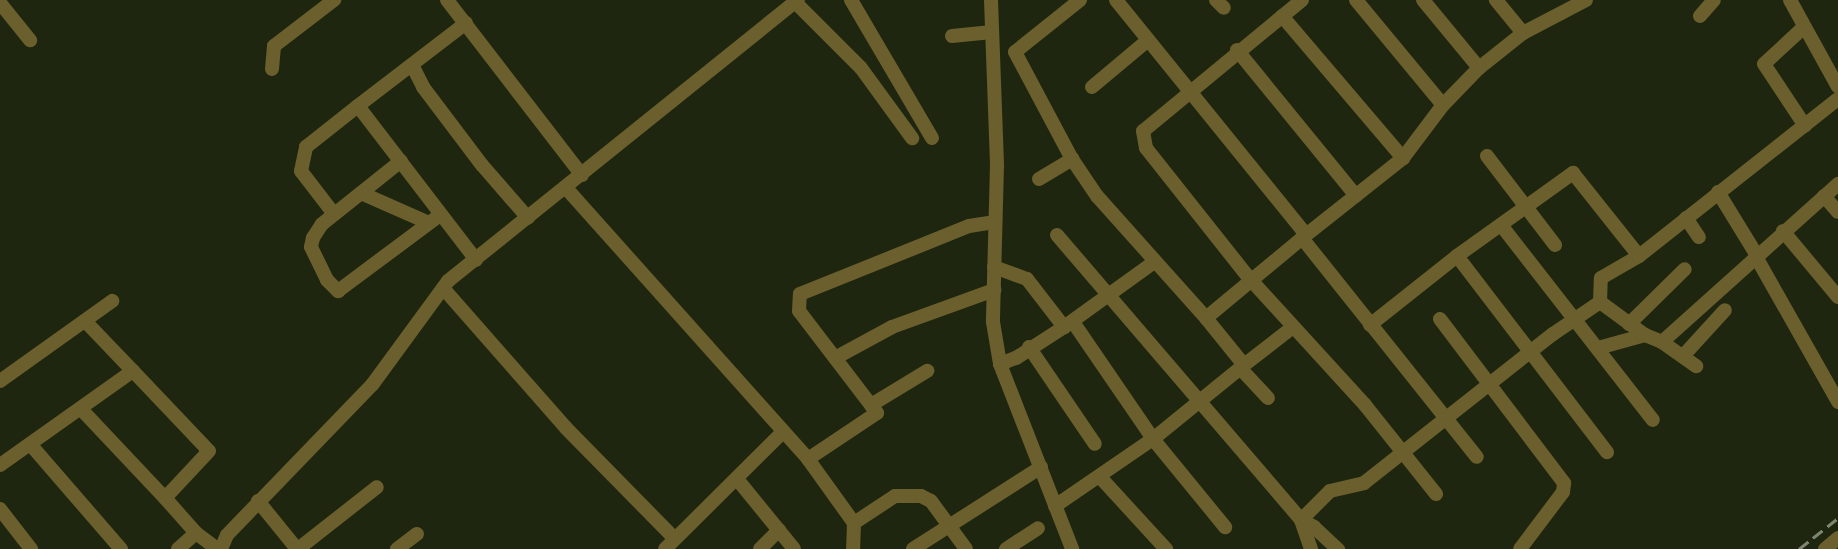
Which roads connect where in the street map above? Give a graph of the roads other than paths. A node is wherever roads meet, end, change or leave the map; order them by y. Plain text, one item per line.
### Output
1 (334, 0) edge
2 (447, 0) edge
3 (850, 0) edge
4 (992, 0) edge
5 (1080, 0) edge
6 (1116, 0) edge
7 (1302, 0) edge
8 (1356, 0) edge
9 (1423, 0) edge
10 (1496, 0) edge
11 (1586, 0) edge
12 (1714, 0) edge
13 (1790, 0) edge
14 (796, 1) edge
15 (0, 3) edge
16 (1282, 16) junction
17 (1700, 16) dead end
18 (466, 23) junction
19 (1804, 27) junction
20 (992, 32) junction
21 (1523, 33) junction
22 (952, 36) dead end
23 (30, 40) dead end
24 (1148, 40) junction
25 (1237, 50) junction
26 (412, 65) junction
27 (1479, 68) junction
28 (272, 69) dead end
29 (1092, 87) dead end
30 (1838, 87) edge
31 (1188, 91) junction
32 (1838, 99) edge
33 (1443, 105) junction
34 (358, 106) junction
35 (1805, 126) junction
36 (912, 138) dead end
37 (932, 138) dead end
38 (1487, 156) dead end
39 (1403, 158) junction
40 (1072, 159) junction
41 (401, 161) junction
42 (582, 175) junction
43 (1039, 178) dead end
44 (1838, 184) edge
45 (566, 188) junction
46 (1718, 192) junction
47 (361, 193) junction
48 (1356, 196) junction
49 (1824, 196) junction
50 (1526, 208) junction
51 (1838, 212) edge
52 (334, 214) junction
53 (528, 218) junction
54 (1686, 218) junction
55 (435, 219) junction
56 (994, 222) junction
57 (1501, 225) junction
58 (1783, 231) junction
59 (1057, 235) dead end
60 (1304, 236) junction
61 (1699, 237) dead end
62 (1555, 245) dead end
63 (1755, 255) junction
64 (1457, 256) junction
65 (1639, 256) junction
66 (476, 260) junction
67 (1154, 262) junction
68 (994, 267) junction
69 (1685, 269) dead end
70 (1250, 279) junction
71 (443, 288) junction
72 (994, 290) junction
73 (1110, 296) junction
74 (1838, 297) edge
75 (112, 302) dead end
76 (1600, 302) junction
77 (1725, 310) dead end
78 (1206, 318) junction
79 (1575, 318) junction
80 (1440, 319) dead end
81 (85, 321) junction
82 (1069, 324) junction
83 (1629, 324) junction
84 (1370, 325) junction
85 (1293, 327) junction
86 (1645, 335) junction
87 (1662, 342) junction
88 (1029, 347) junction
89 (1598, 348) junction
90 (1532, 352) junction
91 (1683, 357) junction
92 (835, 358) junction
93 (1000, 364) junction
94 (1242, 366) junction
95 (1696, 366) dead end
96 (133, 371) junction
97 (927, 371) dead end
98 (0, 381) edge
99 (1490, 383) junction
100 (1268, 398) dead end
101 (1202, 400) junction
102 (1838, 402) edge
103 (871, 405) junction
104 (81, 409) junction
105 (1446, 418) junction
106 (1653, 420) dead end
107 (782, 433) junction
108 (1153, 439) junction
109 (30, 444) junction
110 (1095, 444) dead end
111 (1607, 452) dead end
112 (1403, 453) junction
113 (1477, 457) dead end
114 (808, 459) junction
115 (0, 465) edge
116 (1041, 467) junction
117 (1100, 477) junction
118 (736, 479) junction
119 (377, 487) dead end
120 (1436, 494) dead end
121 (165, 498) junction
122 (258, 501) junction
123 (1055, 506) junction
124 (0, 509) edge
125 (1301, 520) junction
126 (854, 524) junction
127 (950, 525) junction
128 (1225, 527) dead end
129 (1038, 528) dead end
130 (779, 530) junction
131 (196, 533) junction
132 (417, 534) dead end
133 (1838, 538) edge
134 (670, 544) edge
135 (24, 546) edge
136 (122, 549) edge
137 (178, 549) edge
138 (219, 549) edge
139 (298, 549) edge
140 (397, 549) edge
141 (760, 549) edge
142 (794, 549) edge
143 (853, 549) edge
144 (913, 549) edge
145 (966, 549) edge
146 (1006, 549) edge
147 (1072, 549) edge
148 (1166, 549) edge
149 (1311, 549) edge
150 (1338, 549) edge
151 (1520, 549) edge
152 (1825, 549) edge

1 - 28 street
2 - 18 street
3 - 37 street
4 - 20 street
5 - 40 street
6 - 24 street
7 - 16 street
8 - 33 street
9 - 27 street
10 - 21 street
11 - 21 street
12 - 17 street
13 - 19 street
14 - 36 street
14 - 42 street
15 - 23 street
16 - 25 street
16 - 39 street
18 - 26 street
18 - 42 street
19 - 30 street
19 - 35 street
20 - 22 street
20 - 56 street
21 - 27 street
24 - 29 street
24 - 31 street
25 - 31 street
25 - 48 street
26 - 34 street
26 - 53 street
27 - 33 street
31 - 60 street
31 - 70 street
32 - 35 street
33 - 39 street
34 - 41 street
34 - 52 street
35 - 46 street
38 - 50 street
39 - 48 street
40 - 43 street
40 - 67 street
41 - 47 street
41 - 55 street
42 - 45 street
44 - 49 street
45 - 53 street
45 - 107 street
46 - 54 street
46 - 63 street
47 - 52 street
47 - 55 street
48 - 60 street
49 - 51 street
49 - 58 street
50 - 57 street
50 - 62 street
50 - 65 street
52 - 55 street
53 - 66 street
54 - 61 street
54 - 65 street
55 - 66 street
56 - 68 street
56 - 92 street
57 - 64 street
57 - 79 street
58 - 63 street
58 - 74 street
59 - 73 street
60 - 70 street
60 - 84 street
63 - 87 street
63 - 102 street
64 - 84 street
64 - 90 street
65 - 76 street
66 - 71 street
67 - 73 street
67 - 78 street
68 - 72 street
68 - 82 street
69 - 83 street
70 - 78 street
70 - 85 street
71 - 122 street
71 - 134 street
72 - 92 street
72 - 93 street
73 - 82 street
73 - 101 street
75 - 81 street
76 - 79 street
76 - 83 street
77 - 91 street
78 - 94 street
79 - 89 street
79 - 90 street
80 - 99 street
81 - 96 street
81 - 98 street
82 - 88 street
82 - 108 street
83 - 86 street
84 - 105 street
85 - 94 street
85 - 112 street
86 - 87 street
86 - 89 street
87 - 91 street
88 - 93 street
88 - 110 street
89 - 106 street
90 - 99 street
90 - 111 street
91 - 95 street
92 - 103 street
93 - 116 street
94 - 100 street
94 - 101 street
96 - 104 street
96 - 121 street
97 - 103 street
99 - 105 street
99 - 151 street
101 - 108 street
101 - 125 street
103 - 114 street
104 - 109 street
104 - 121 street
105 - 112 street
105 - 113 street
107 - 114 street
107 - 118 street
108 - 117 street
108 - 128 street
109 - 115 street
109 - 136 street
112 - 120 street
112 - 125 street
114 - 126 street
116 - 123 street
116 - 127 street
117 - 123 street
117 - 148 street
118 - 130 street
118 - 134 street
119 - 139 street
121 - 131 street
122 - 138 street
122 - 139 street
123 - 147 street
124 - 135 street
125 - 149 street
125 - 150 street
126 - 127 street
126 - 143 street
127 - 144 street
127 - 145 street
129 - 146 street
130 - 141 street
130 - 142 street
131 - 137 street
131 - 138 street
132 - 140 street
133 - 152 street

